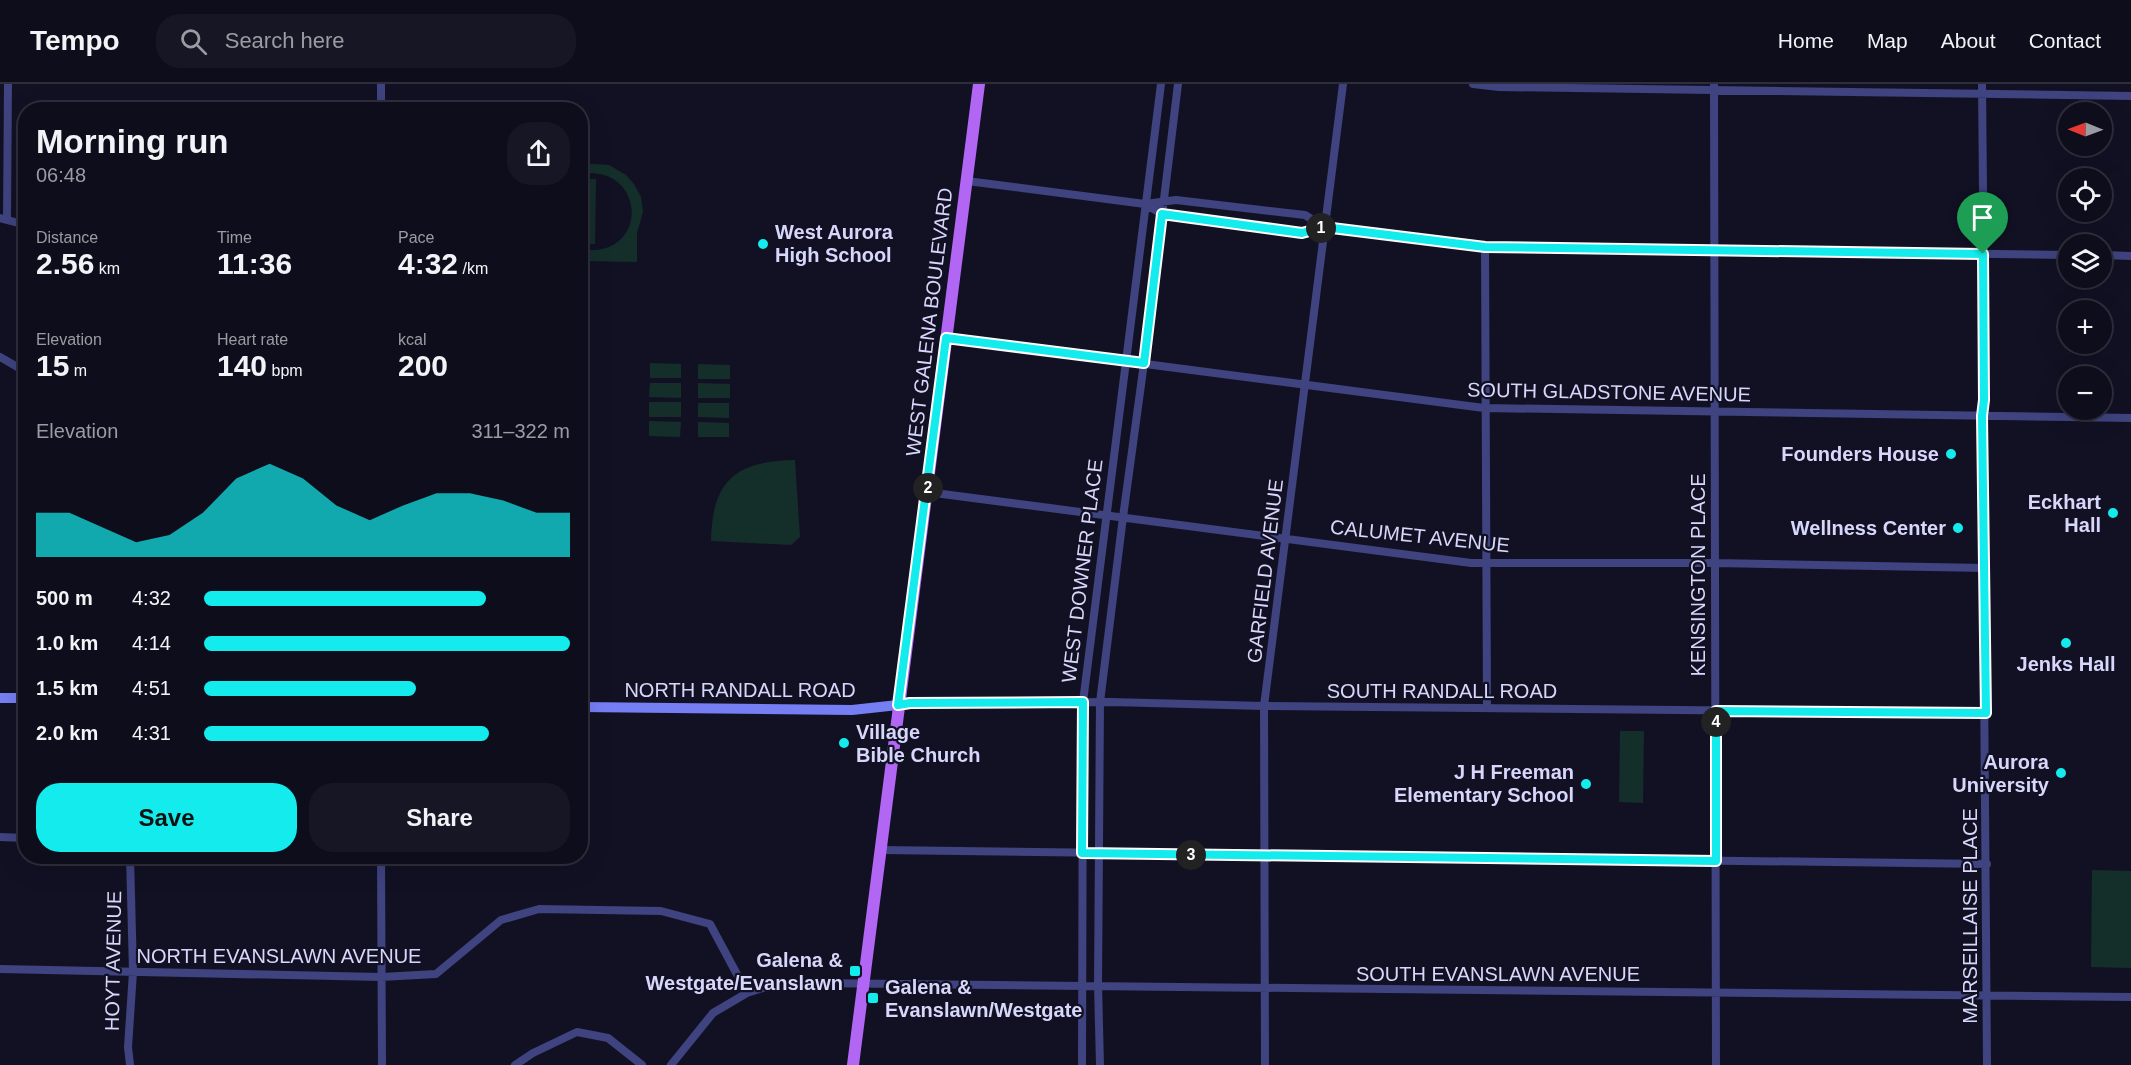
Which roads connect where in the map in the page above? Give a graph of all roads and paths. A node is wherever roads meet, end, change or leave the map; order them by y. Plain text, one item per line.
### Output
1 (8, 84) edge
2 (381, 84) edge
3 (979, 84) edge
4 (1161, 84) edge
5 (1178, 84) edge
6 (1343, 84) edge
7 (1473, 84) edge
8 (1982, 84) edge
9 (1714, 87) edge
10 (1982, 94) junction
11 (2131, 96) edge
12 (381, 102) edge
13 (967, 181) junction
14 (1163, 201) junction
15 (1145, 204) junction
16 (1162, 214) junction
17 (3, 218) edge
18 (18, 223) edge
19 (1324, 227) junction
20 (1485, 247) junction
21 (1715, 250) junction
22 (1983, 254) junction
23 (2058, 255) edge
24 (2112, 255) edge
25 (2131, 256) edge
26 (946, 338) junction
27 (0, 357) edge
28 (1124, 361) junction
29 (1144, 363) junction
30 (18, 367) edge
31 (1305, 384) junction
32 (1484, 408) junction
33 (1713, 411) junction
34 (1982, 416) junction
35 (2131, 418) edge
36 (927, 492) junction
37 (1107, 515) junction
38 (1123, 517) junction
39 (1286, 537) junction
40 (1716, 563) junction
41 (1486, 564) junction
42 (1985, 568) junction
43 (0, 698) edge
44 (18, 698) edge
45 (1083, 702) junction
46 (1100, 702) junction
47 (898, 705) junction
48 (1264, 706) junction
49 (588, 707) edge
50 (1487, 707) junction
51 (1716, 711) junction
52 (1986, 713) junction
53 (0, 837) edge
54 (18, 838) edge
55 (881, 850) junction
56 (1082, 853) junction
57 (1099, 854) junction
58 (1265, 856) junction
59 (1716, 861) junction
60 (130, 864) edge
61 (381, 864) edge
62 (1987, 864) junction
63 (0, 969) edge
64 (133, 972) junction
65 (381, 977) junction
66 (864, 983) junction
67 (1082, 985) junction
68 (1098, 985) junction
69 (1265, 989) junction
70 (747, 993) junction
71 (1716, 993) junction
72 (1987, 994) junction
73 (2131, 997) edge
74 (130, 1065) edge
75 (382, 1065) edge
76 (515, 1065) edge
77 (642, 1065) edge
78 (671, 1065) edge
79 (853, 1065) edge
80 (1082, 1065) edge
81 (1100, 1065) edge
82 (1265, 1065) edge
83 (1716, 1065) edge
84 (1987, 1065) edge

1 - 17 street
2 - 12 street
3 - 13 main road, WEST GALENA BOULEVARD
4 - 15 street, WEST DOWNER PLACE
5 - 14 street, WEST DOWNER PLACE
6 - 19 street, GARFIELD AVENUE
7 - 9 street
8 - 10 street, MARSEILLAISE PLACE
9 - 10 street
9 - 21 street, KENSINGTON PLACE
10 - 11 street
10 - 22 street, MARSEILLAISE PLACE
13 - 15 street
13 - 26 main road, WEST GALENA BOULEVARD
14 - 15 street
14 - 16 street, WEST DOWNER PLACE
14 - 19 street
15 - 16 street
15 - 28 street, WEST DOWNER PLACE
16 - 19 street
16 - 29 street, WEST DOWNER PLACE
17 - 18 street
19 - 20 street
19 - 31 street, GARFIELD AVENUE
20 - 21 street
20 - 32 street
21 - 22 street
21 - 33 street, KENSINGTON PLACE
22 - 23 street
22 - 34 street, MARSEILLAISE PLACE
24 - 25 street
26 - 28 street, SOUTH GLADSTONE AVENUE
26 - 36 main road, WEST GALENA BOULEVARD
27 - 30 street
28 - 29 street, SOUTH GLADSTONE AVENUE
28 - 37 street, WEST DOWNER PLACE
29 - 31 street, SOUTH GLADSTONE AVENUE
29 - 38 street, WEST DOWNER PLACE
31 - 32 street, SOUTH GLADSTONE AVENUE
31 - 39 street, GARFIELD AVENUE
32 - 33 street, SOUTH GLADSTONE AVENUE
32 - 41 street
33 - 34 street, SOUTH GLADSTONE AVENUE
33 - 40 street, KENSINGTON PLACE
34 - 35 street, SOUTH GLADSTONE AVENUE
34 - 42 street, MARSEILLAISE PLACE
36 - 37 street, CALUMET AVENUE
36 - 47 main road, WEST GALENA BOULEVARD
37 - 38 street, CALUMET AVENUE
37 - 45 street, WEST DOWNER PLACE
38 - 39 street, CALUMET AVENUE
38 - 46 street, WEST DOWNER PLACE
39 - 41 street, CALUMET AVENUE
39 - 48 street, GARFIELD AVENUE
40 - 41 street, CALUMET AVENUE
40 - 42 street, CALUMET AVENUE
40 - 51 street, KENSINGTON PLACE
41 - 50 street
42 - 52 street, MARSEILLAISE PLACE
43 - 44 main road
45 - 46 street, SOUTH RANDALL ROAD
45 - 47 street, SOUTH RANDALL ROAD
45 - 56 street, WEST DOWNER PLACE
46 - 48 street, SOUTH RANDALL ROAD
46 - 57 street, WEST DOWNER PLACE
47 - 49 main road, NORTH RANDALL ROAD
47 - 55 main road, WEST GALENA BOULEVARD
48 - 50 street, SOUTH RANDALL ROAD
48 - 58 street, GARFIELD AVENUE
50 - 51 street, SOUTH RANDALL ROAD
51 - 52 street, SOUTH RANDALL ROAD
51 - 59 street, KENSINGTON PLACE
52 - 62 street, MARSEILLAISE PLACE
53 - 54 street
55 - 56 street
55 - 66 main road, WEST GALENA BOULEVARD
56 - 57 street
56 - 67 street, WEST DOWNER PLACE
57 - 58 street
57 - 68 street, WEST DOWNER PLACE
58 - 59 street
58 - 69 street, GARFIELD AVENUE
59 - 62 street
59 - 71 street, KENSINGTON PLACE
60 - 64 street, HOYT AVENUE
61 - 65 street
62 - 72 street, MARSEILLAISE PLACE
63 - 64 street, NORTH EVANSLAWN AVENUE
64 - 65 street, NORTH EVANSLAWN AVENUE
64 - 74 street, HOYT AVENUE
65 - 70 street, NORTH EVANSLAWN AVENUE
65 - 75 street
66 - 67 street, SOUTH EVANSLAWN AVENUE
66 - 70 street, SOUTH EVANSLAWN AVENUE
66 - 79 main road, WEST GALENA BOULEVARD
67 - 68 street, SOUTH EVANSLAWN AVENUE
67 - 80 street, WEST DOWNER PLACE
68 - 69 street, SOUTH EVANSLAWN AVENUE
68 - 81 street, WEST DOWNER PLACE
69 - 71 street, SOUTH EVANSLAWN AVENUE
69 - 82 street, GARFIELD AVENUE
70 - 78 street, SOUTH EVANSLAWN AVENUE
71 - 72 street, SOUTH EVANSLAWN AVENUE
71 - 83 street, KENSINGTON PLACE
72 - 73 street, SOUTH EVANSLAWN AVENUE
72 - 84 street, MARSEILLAISE PLACE
76 - 77 street

